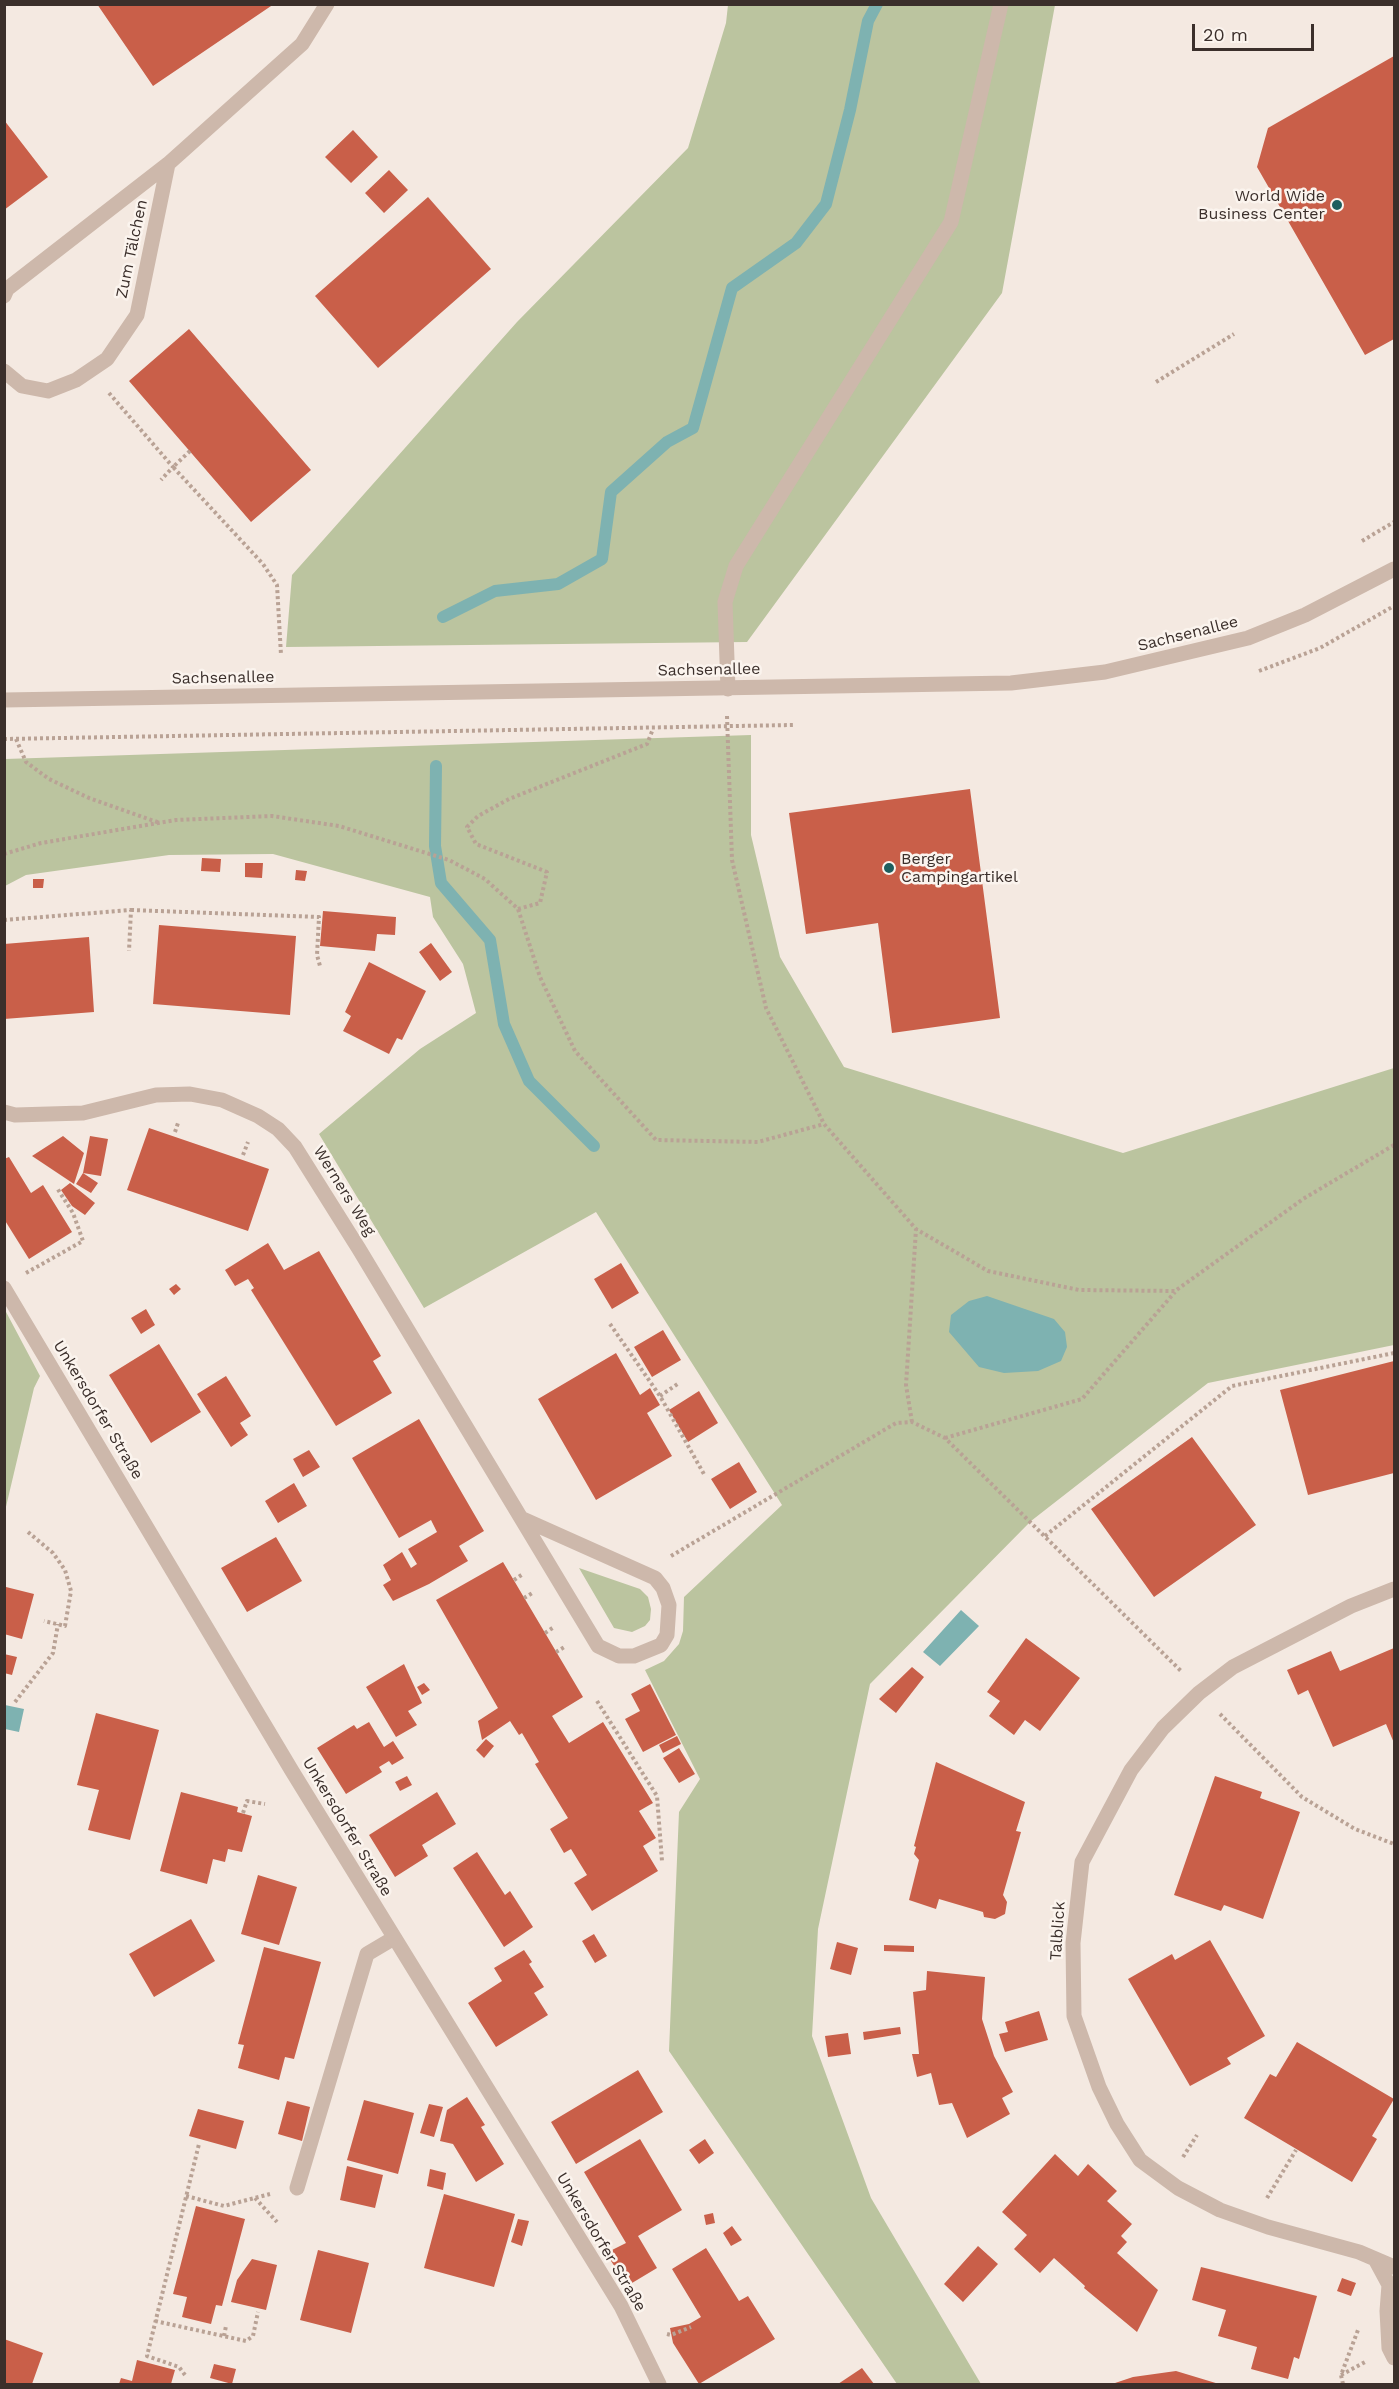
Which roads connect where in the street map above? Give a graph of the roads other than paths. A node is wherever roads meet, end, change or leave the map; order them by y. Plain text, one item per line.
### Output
1 (327, 4) edge
2 (1001, 4) edge
3 (168, 164) junction
4 (4, 296) edge
5 (4, 371) edge
6 (1395, 569) edge
7 (728, 688) junction
8 (4, 700) edge
9 (4, 1112) edge
10 (4, 1288) edge
11 (523, 1519) junction
12 (1395, 1589) edge
13 (394, 1938) junction
14 (297, 2188) road end
15 (1375, 2259) junction
16 (1395, 2267) edge
17 (1395, 2358) edge
18 (659, 2385) edge

1 - 3 street, Zum Tälchen
2 - 7 street
3 - 4 street, Zum Tälchen
3 - 5 street, Zum Tälchen
6 - 7 street, Sachsenallee
7 - 8 street, Sachsenallee
9 - 11 street, Werners Weg
10 - 13 street, Unkersdorfer Straße
11 - 11 street, Werners Weg
12 - 15 street, Talblick
13 - 14 street
13 - 18 street, Unkersdorfer Straße
15 - 16 street, Talblick
15 - 17 street

